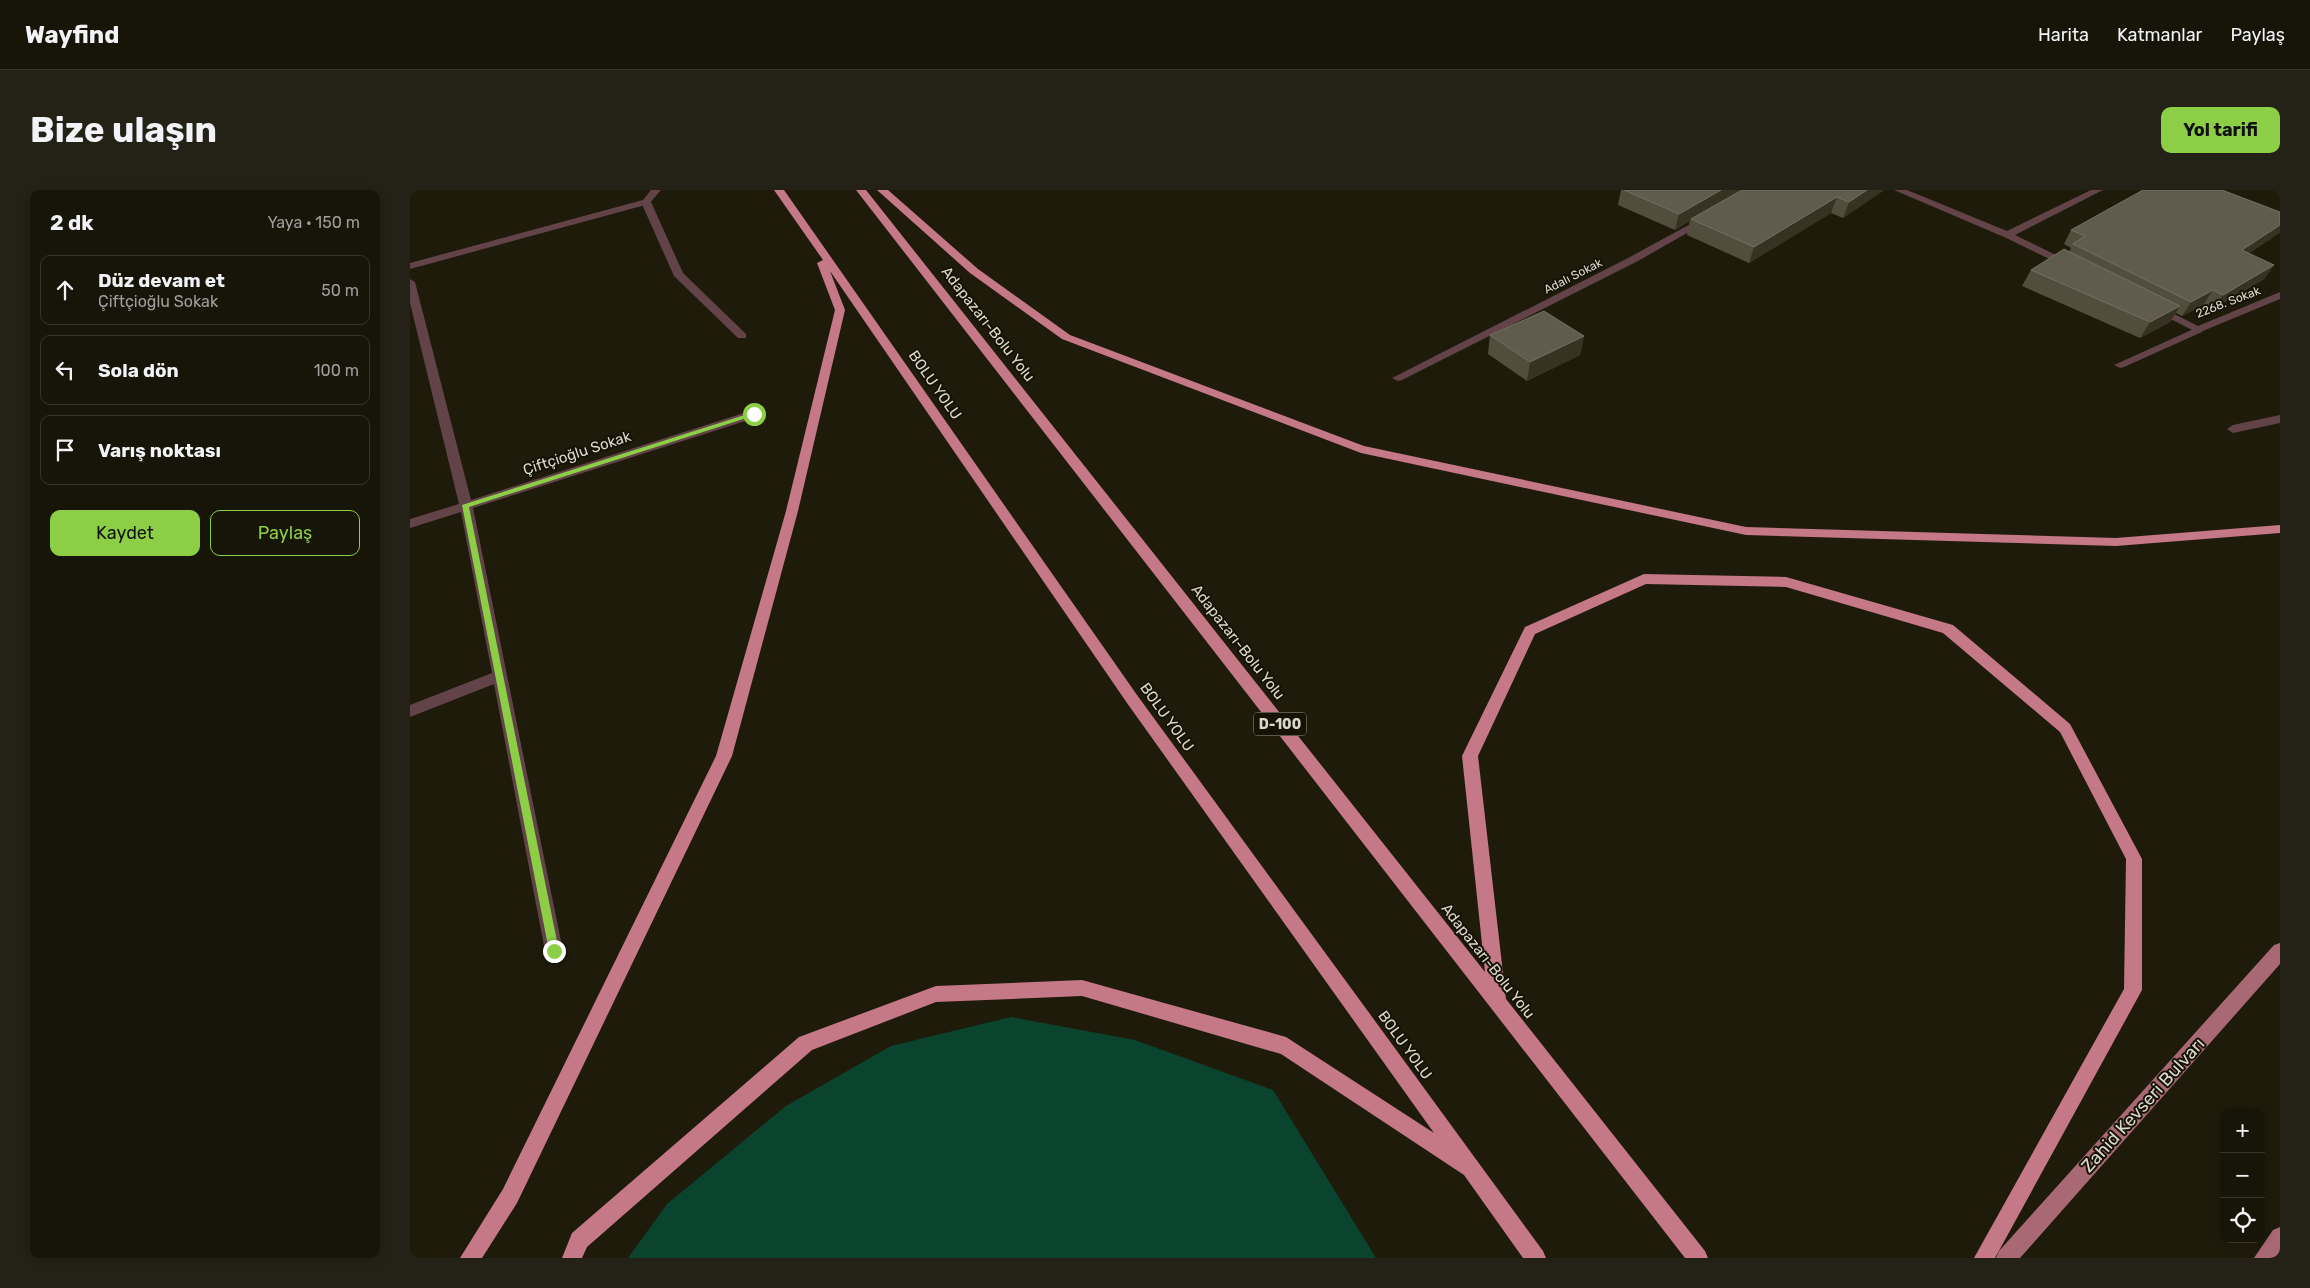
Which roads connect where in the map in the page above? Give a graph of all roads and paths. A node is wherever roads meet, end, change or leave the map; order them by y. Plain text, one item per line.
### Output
1 (656, 190) edge
2 (779, 190) edge
3 (861, 190) edge
4 (882, 190) edge
5 (1899, 190) edge
6 (2098, 190) edge
7 (646, 202) junction
8 (1712, 215) edge
9 (2007, 235) junction
10 (812, 238) junction
11 (410, 266) edge
12 (2074, 268) edge
13 (410, 282) edge
14 (2280, 295) edge
15 (2149, 305) edge
16 (2198, 330) junction
17 (742, 336) dead end
18 (2120, 365) dead end
19 (1398, 378) dead end
20 (754, 414) dead end
21 (2280, 419) edge
22 (2233, 430) dead end
23 (466, 505) junction
24 (410, 524) edge
25 (2280, 529) edge
26 (499, 676) junction
27 (410, 711) edge
28 (554, 951) dead end
29 (2280, 951) edge
30 (1496, 1000) junction
31 (1474, 1171) junction
32 (2280, 1238) edge
33 (470, 1258) edge
34 (572, 1258) edge
35 (1536, 1258) edge
36 (1698, 1258) edge
37 (1984, 1258) edge
38 (2006, 1258) edge
39 (2264, 1258) edge

1 - 7 street
2 - 10 highway, BOLU YOLU
3 - 30 highway, Adapazarı-Bolu Yolu / D-100
4 - 25 highway
5 - 9 street
6 - 9 street
7 - 11 street
7 - 17 street
8 - 19 street, Adalı Sokak
9 - 12 street
10 - 31 highway, BOLU YOLU
10 - 33 highway
13 - 23 street
14 - 16 street, 2268. Sokak
15 - 16 street, 2268. Sokak
16 - 18 street
20 - 23 street, Çiftçioğlu Sokak
21 - 22 street
23 - 24 street, Çiftçioğlu Sokak
23 - 26 street
26 - 27 street
26 - 28 street
29 - 38 main road, Zahid Kevseri Bulvarı
30 - 36 highway, Adapazarı-Bolu Yolu / D-100
30 - 37 highway
31 - 34 highway
31 - 35 highway, BOLU YOLU
32 - 39 main road

